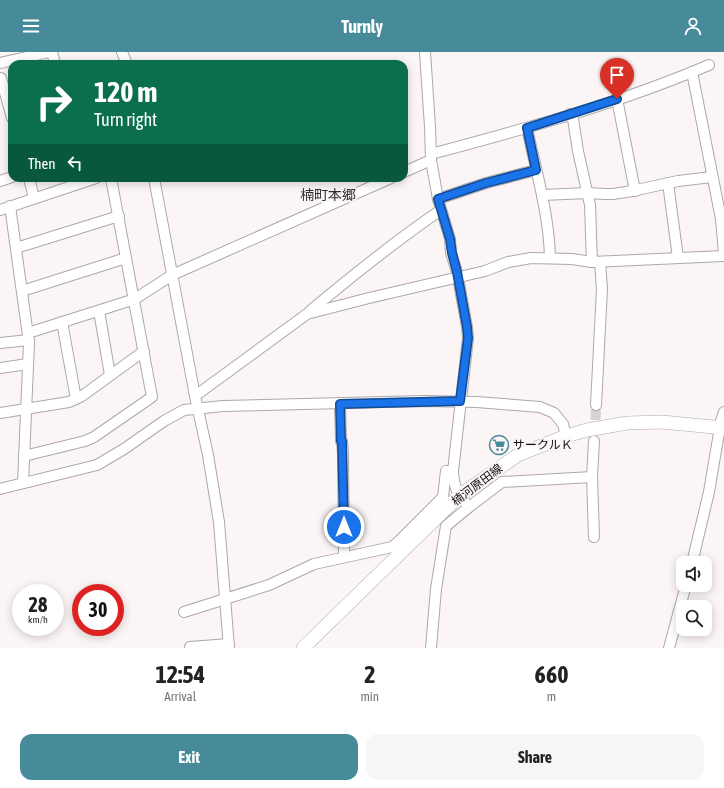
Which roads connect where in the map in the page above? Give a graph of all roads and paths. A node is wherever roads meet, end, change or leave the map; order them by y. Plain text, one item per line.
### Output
1 (49, 52) edge
2 (426, 52) edge
3 (13, 60) edge
4 (709, 65) dead end
5 (692, 72) junction
6 (0, 77) edge
7 (8, 97) edge
8 (617, 99) junction
9 (570, 114) junction
10 (527, 128) junction
11 (431, 157) junction
12 (408, 170) edge
13 (536, 170) junction
14 (712, 177) junction
15 (29, 182) edge
16 (75, 182) edge
17 (113, 182) edge
18 (155, 182) edge
19 (382, 182) edge
20 (668, 183) junction
21 (634, 191) junction
22 (588, 193) junction
23 (542, 195) junction
24 (34, 198) junction
25 (438, 199) junction
26 (10, 206) junction
27 (0, 210) edge
28 (441, 210) junction
29 (119, 216) junction
30 (16, 248) junction
31 (724, 253) edge
32 (724, 256) edge
33 (126, 258) junction
34 (550, 258) junction
35 (678, 258) junction
36 (596, 262) junction
37 (172, 275) junction
38 (457, 277) junction
39 (22, 291) junction
40 (135, 300) junction
41 (99, 311) junction
42 (307, 314) junction
43 (62, 322) junction
44 (28, 336) junction
45 (0, 343) edge
46 (144, 351) junction
47 (28, 364) junction
48 (0, 368) edge
49 (110, 375) junction
50 (195, 396) junction
51 (76, 399) junction
52 (460, 401) junction
53 (340, 404) junction
54 (596, 405) tunnel mouth
55 (198, 408) junction
56 (26, 409) junction
57 (724, 412) edge
58 (0, 413) edge
59 (722, 427) edge
60 (566, 436) junction
61 (594, 442) tunnel mouth
62 (24, 456) junction
63 (454, 472) junction
64 (592, 477) junction
65 (23, 483) junction
66 (0, 488) edge
67 (460, 495) junction
68 (469, 507) junction
69 (594, 538) dead end
70 (402, 545) junction
71 (344, 556) junction
72 (694, 556) edge
73 (684, 592) edge
74 (225, 599) junction
75 (184, 612) dead end
76 (229, 646) edge
77 (190, 647) edge
78 (303, 648) edge
79 (431, 648) edge
80 (669, 648) edge

1 - 3 street
2 - 11 street
4 - 5 street
5 - 8 street
5 - 14 street
6 - 7 street
8 - 9 street
8 - 21 street
9 - 10 street
9 - 22 street
10 - 11 street
10 - 13 street
11 - 12 street
11 - 25 street
13 - 23 street
13 - 25 street
14 - 20 street
14 - 31 street
15 - 24 street
16 - 24 street
17 - 29 street
18 - 37 street
19 - 37 street
20 - 21 street
20 - 35 street
21 - 22 street
22 - 23 street
22 - 36 street
23 - 34 street
24 - 26 street
25 - 28 street
26 - 27 street
26 - 30 street
28 - 38 street
28 - 42 street
29 - 30 street
29 - 33 street
30 - 39 street
32 - 35 street
33 - 39 street
33 - 40 street
34 - 36 street
34 - 38 street
35 - 36 street
36 - 54 street
37 - 40 street
37 - 50 street
38 - 42 street
38 - 52 street
39 - 44 street
40 - 41 street
40 - 46 street
41 - 43 street
41 - 49 street
42 - 50 street
43 - 44 street
43 - 51 street
44 - 45 street
44 - 47 street
46 - 49 street
46 - 62 street
47 - 48 street
47 - 56 street
49 - 51 street
50 - 55 street
51 - 56 street
52 - 53 street
52 - 60 street
52 - 63 street
53 - 55 street
53 - 71 street
55 - 65 street
55 - 74 street
56 - 58 street
56 - 62 street
57 - 59 street
59 - 60 main road, 楠河原田線
59 - 72 street
60 - 67 main road, 楠河原田線
61 - 64 street
62 - 65 street
63 - 67 street
63 - 70 street
64 - 68 street
64 - 69 street
65 - 66 street
67 - 68 street
67 - 70 main road, 楠河原田線
68 - 79 street
70 - 71 street
70 - 78 main road, 楠河原田線
71 - 74 street
73 - 80 street
74 - 75 street
74 - 76 street
76 - 77 street

